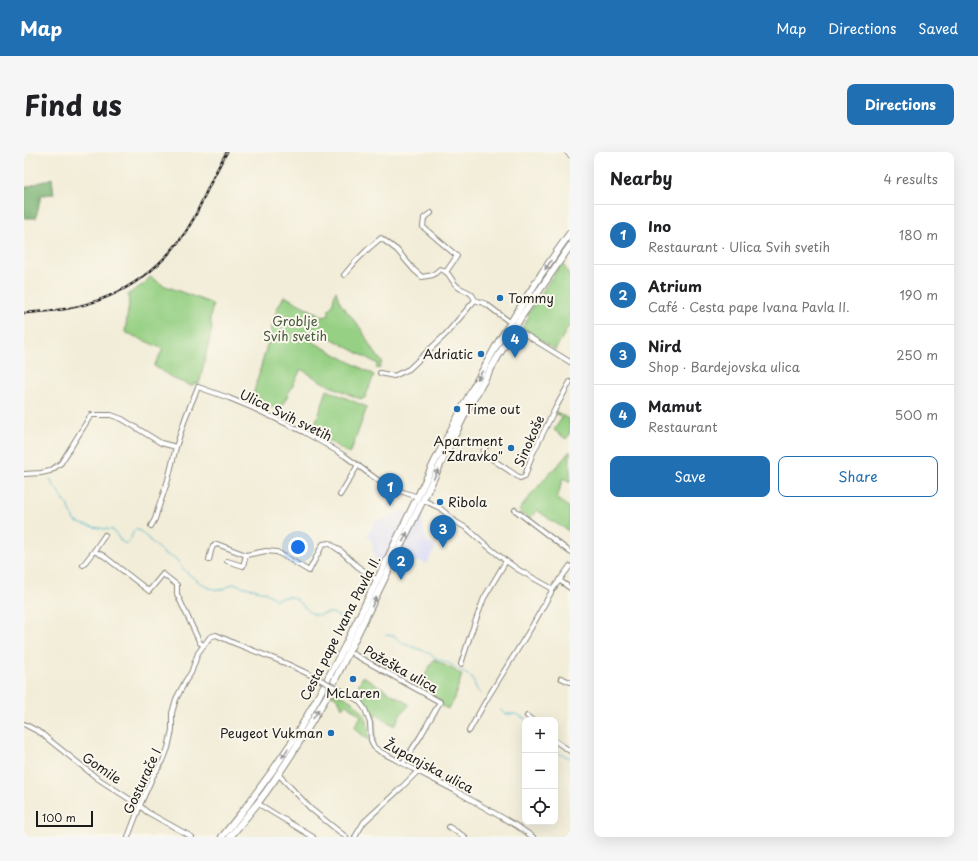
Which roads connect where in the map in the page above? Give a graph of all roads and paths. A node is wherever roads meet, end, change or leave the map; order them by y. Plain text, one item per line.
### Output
1 (567, 152) edge
2 (570, 155) edge
3 (430, 214) dead end
4 (570, 233) edge
5 (570, 246) edge
6 (446, 272) junction
7 (344, 275) dead end
8 (475, 300) junction
9 (507, 320) dead end
10 (518, 330) dead end
11 (570, 362) edge
12 (380, 373) dead end
13 (570, 382) edge
14 (489, 443) dead end
15 (176, 447) junction
16 (358, 465) junction
17 (24, 474) edge
18 (340, 495) dead end
19 (420, 498) junction
20 (515, 510) dead end
21 (151, 526) dead end
22 (105, 534) dead end
23 (94, 551) junction
24 (570, 552) edge
25 (246, 556) junction
26 (209, 560) dead end
27 (227, 561) dead end
28 (506, 561) junction
29 (83, 565) dead end
30 (570, 566) edge
31 (377, 580) junction
32 (560, 580) junction
33 (570, 588) edge
34 (553, 589) junction
35 (204, 646) junction
36 (353, 654) dead end
37 (461, 664) dead end
38 (561, 678) dead end
39 (570, 682) edge
40 (24, 724) edge
41 (469, 731) dead end
42 (558, 743) edge
43 (570, 752) edge
44 (403, 763) junction
45 (418, 771) junction
46 (278, 774) junction
47 (257, 803) junction
48 (140, 806) junction
49 (449, 827) dead end
50 (128, 837) edge
51 (192, 837) edge
52 (222, 837) edge
53 (230, 837) edge
54 (313, 837) edge
55 (346, 837) edge
56 (355, 837) edge
57 (465, 837) edge
58 (533, 837) edge

1 - 2 street
3 - 6 street
4 -> 19 main road, Cesta pape Ivana Pavla II.
19 -> 5 main road, Cesta pape Ivana Pavla II.
6 - 7 street
6 - 8 street
8 - 9 street
8 - 12 street
10 - 11 street
13 - 14 street, Sinokoše
15 - 16 street, Ulica Svih svetih
15 - 17 street
15 - 21 street, Ulica Svih svetih
16 - 18 street
16 - 19 street, Ulica Svih svetih
19 - 28 street, Ulica Svih svetih
19 - 31 main road, Cesta pape Ivana Pavla II.
46 -> 19 main road, Cesta pape Ivana Pavla II.
20 - 24 street
22 - 23 street
23 - 29 street
23 - 35 street
25 - 26 street
25 - 27 street
25 - 31 street
28 - 34 street, Ulica Svih svetih
28 - 37 street
30 - 32 street
31 -> 52 main road, Cesta pape Ivana Pavla II.
32 - 33 street
32 - 34 street
34 - 41 street
35 - 44 street, Županjska ulica, bridge
35 - 48 street, Gosturače I
36 - 44 street, Požeška ulica
38 - 39 street
40 - 48 street, Gomile
42 - 43 street
44 - 45 street, Županjska ulica
45 - 56 street
45 - 58 street, Županjska ulica
46 - 47 main road, Cesta pape Ivana Pavla II.
46 - 55 street
47 - 53 main road, Cesta pape Ivana Pavla II.
47 - 54 street
48 - 50 street, Gosturače I
48 - 51 street, Gomile
49 - 57 street

